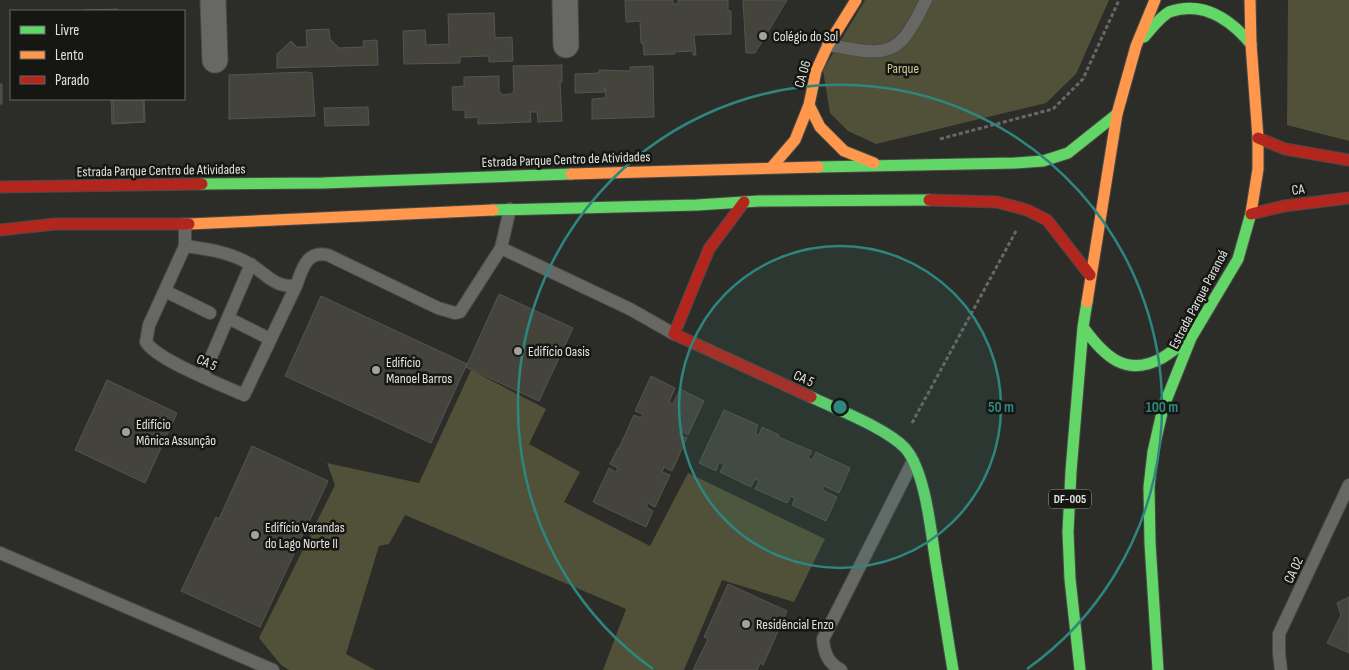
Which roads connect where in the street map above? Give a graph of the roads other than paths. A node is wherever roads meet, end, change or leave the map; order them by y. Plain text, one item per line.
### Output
1 (213, 0) edge
2 (565, 0) edge
3 (856, 0) edge
4 (926, 0) edge
5 (1155, 0) edge
6 (1250, 0) edge
7 (1252, 44) junction
8 (566, 45) dead end
9 (828, 45) junction
10 (1136, 46) junction
11 (215, 60) dead end
12 (809, 105) junction
13 (1118, 114) junction
14 (1258, 138) junction
15 (1349, 160) edge
16 (880, 165) junction
17 (771, 168) junction
18 (0, 187) edge
19 (1349, 198) edge
20 (744, 202) junction
21 (510, 208) junction
22 (1252, 214) junction
23 (185, 224) junction
24 (0, 230) edge
25 (704, 232) dead end
26 (185, 246) junction
27 (501, 248) junction
28 (709, 250) junction
29 (251, 264) junction
30 (1090, 275) junction
31 (296, 286) junction
32 (165, 291) junction
33 (210, 313) dead end
34 (228, 318) junction
35 (1083, 328) junction
36 (674, 334) junction
37 (1191, 338) junction
38 (270, 339) junction
39 (202, 376) junction
40 (913, 461) junction
41 (1349, 485) edge
42 (0, 553) edge
43 (273, 670) edge
44 (841, 670) edge
45 (953, 670) edge
46 (1080, 670) edge
47 (1158, 670) edge
48 (1281, 670) edge

1 - 11 street
2 - 8 street
3 - 9 main road, CA 06
4 - 9 lane
5 - 10 main road, DF-005
6 - 7 main road, Estrada Parque Paranoá
7 - 10 main road
7 - 14 main road, Estrada Parque Paranoá
9 - 12 main road, CA 06
10 - 13 main road, DF-005
12 - 16 main road, CA 06
12 - 17 main road, CA 06
13 - 16 main road, Estrada Parque Centro de Atividades
13 - 30 main road, DF-005
14 - 15 main road
14 - 22 main road, Estrada Parque Paranoá
16 - 17 main road, Estrada Parque Centro de Atividades
17 - 18 main road, Estrada Parque Centro de Atividades
19 - 22 main road, CA
20 - 21 main road
20 - 28 main road
20 - 30 main road
21 - 23 main road
21 - 27 lane, CA 5
22 - 37 main road, Estrada Parque Paranoá
23 - 24 main road
23 - 26 lane, CA 5
25 - 28 main road
26 - 29 lane
26 - 32 lane, CA 5
27 - 31 lane, CA 5
27 - 36 lane, CA 5
28 - 36 main road
29 - 31 lane
29 - 34 lane
30 - 35 main road, DF-005
31 - 38 lane, CA 5
32 - 33 lane
32 - 39 lane, CA 5
34 - 38 lane
34 - 39 lane
35 - 37 main road
35 - 46 main road, DF-005
36 - 40 main road, CA 5
37 - 47 main road, Estrada Parque Paranoá
38 - 39 lane, CA 5
40 - 44 lane
40 - 45 main road, CA 5
41 - 48 lane, CA 02
42 - 43 lane

